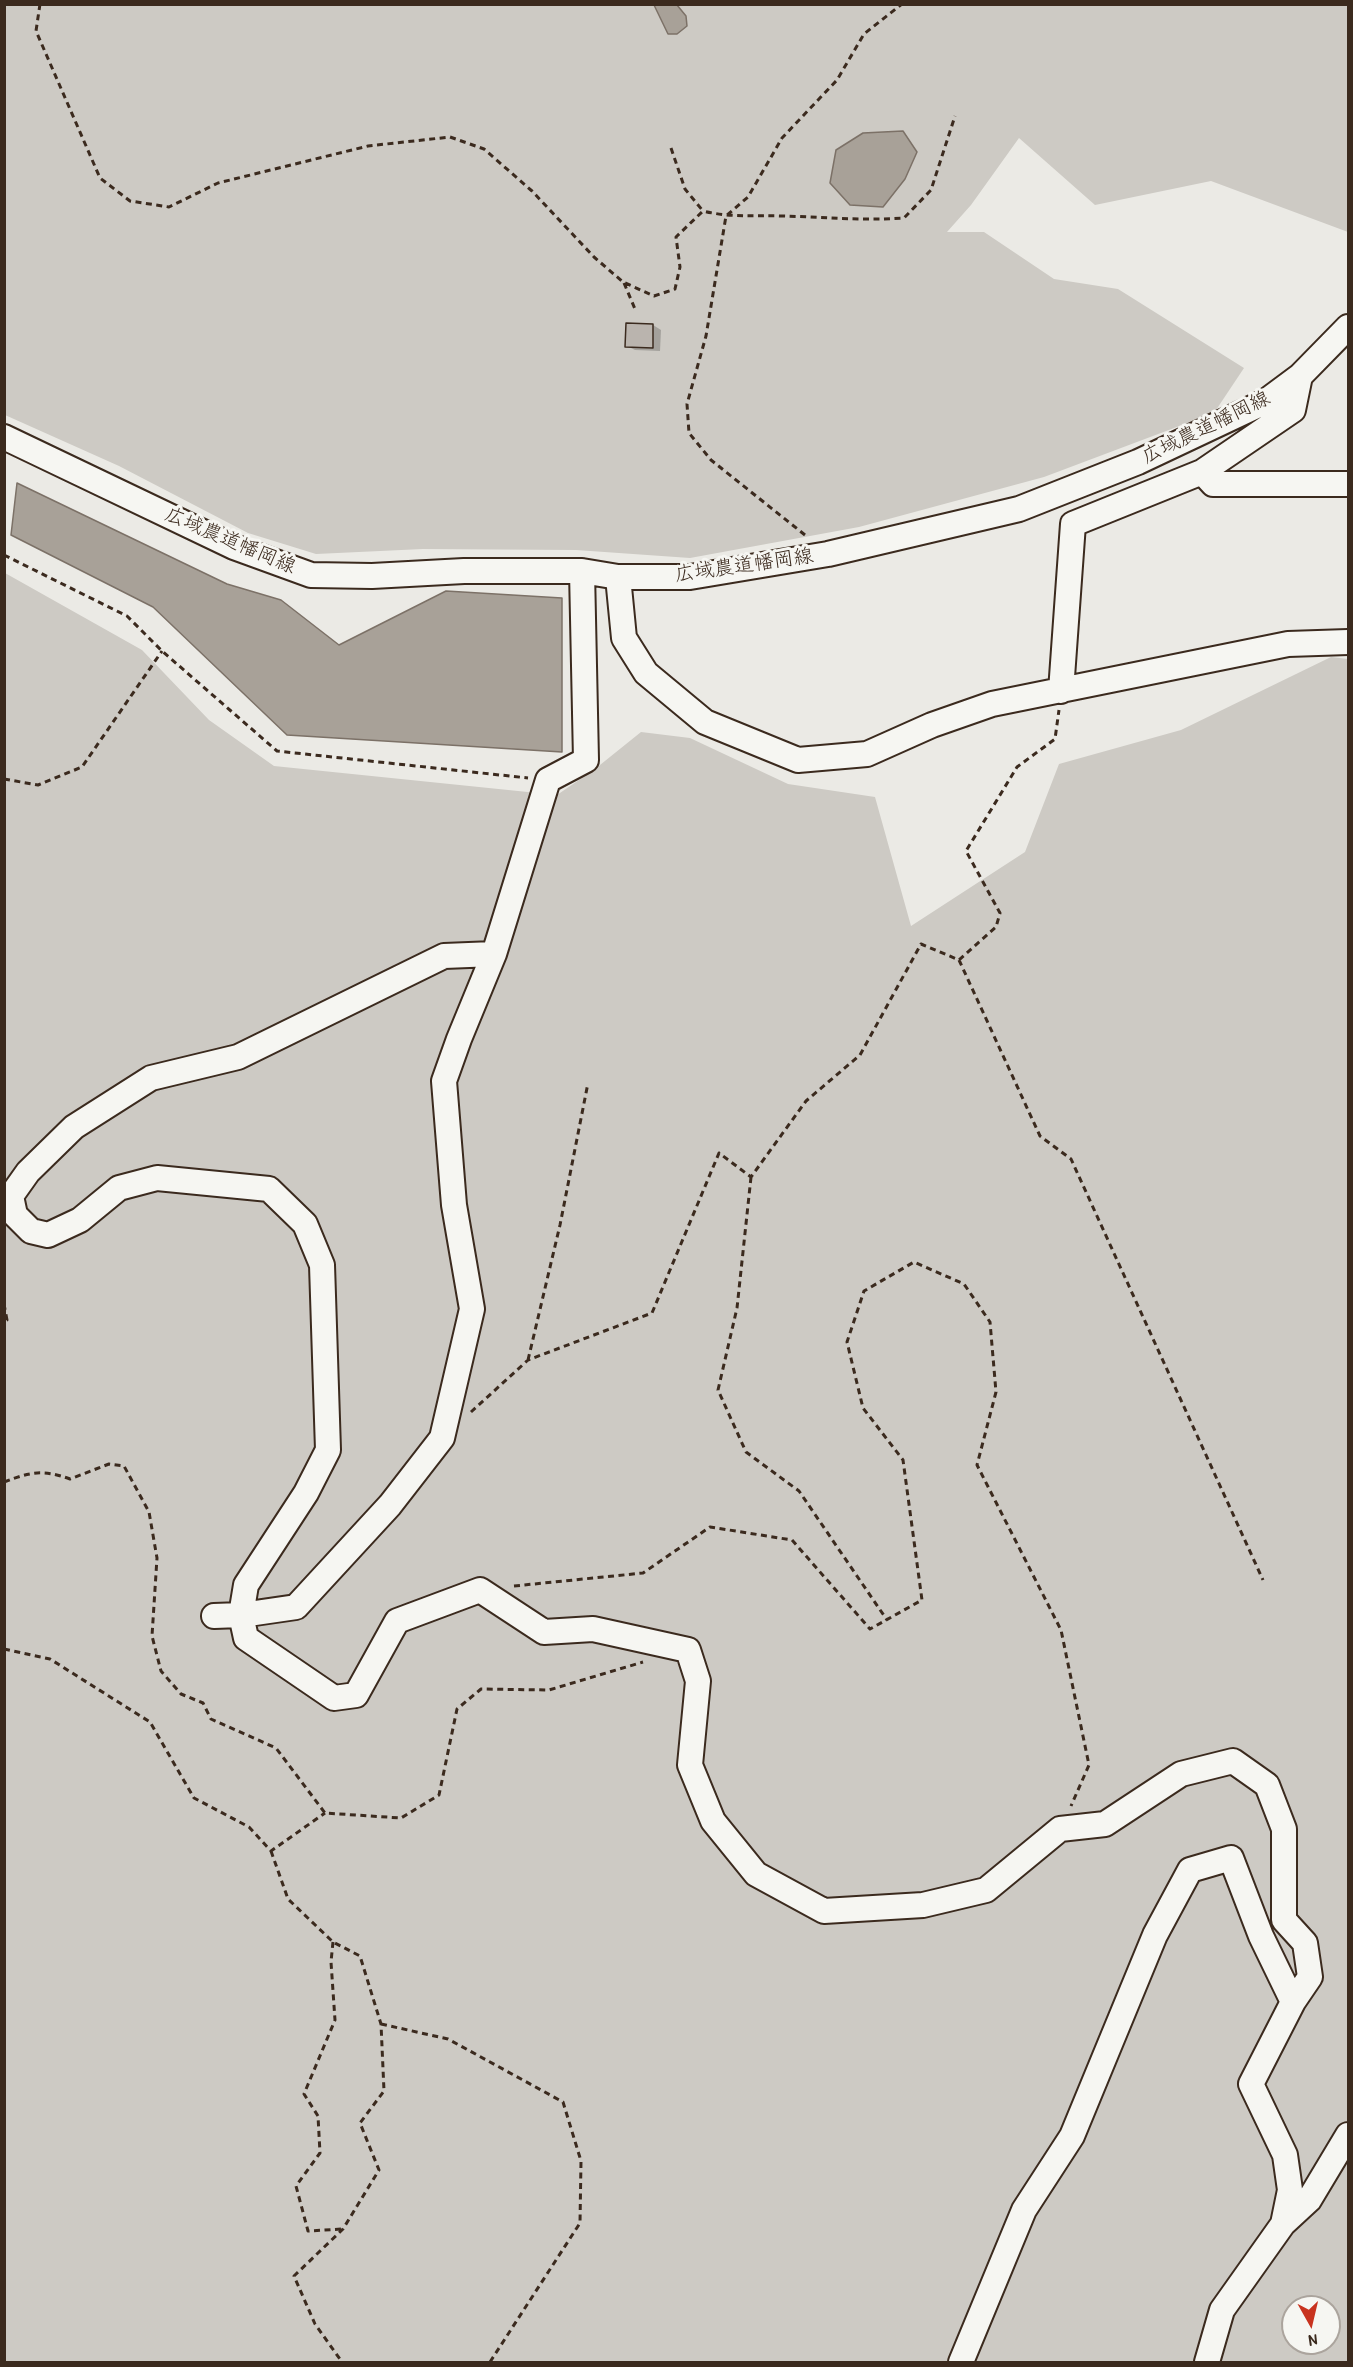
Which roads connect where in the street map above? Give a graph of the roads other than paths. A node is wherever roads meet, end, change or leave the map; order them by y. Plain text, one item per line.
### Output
1 (1348, 327) edge
2 (1300, 376) junction
3 (4, 437) edge
4 (1202, 472) junction
5 (1348, 484) edge
6 (582, 571) junction
7 (618, 577) junction
8 (1348, 642) edge
9 (1061, 691) junction
10 (494, 954) junction
11 (214, 1616) dead end
12 (241, 1616) junction
13 (1293, 2002) junction
14 (1348, 2135) edge
15 (1283, 2224) junction
16 (961, 2362) edge
17 (1207, 2362) edge

1 - 2 street, 広域農道幡岡線
2 - 4 street
2 - 7 street, 広域農道幡岡線
3 - 6 street, 広域農道幡岡線
4 - 5 street
4 - 9 street
6 - 7 street, 広域農道幡岡線
6 - 10 street
7 - 9 street
8 - 9 street
10 - 12 street
10 - 12 street
11 - 12 street
12 - 13 street
13 - 15 street
13 - 16 street
14 - 15 street
15 - 17 street

